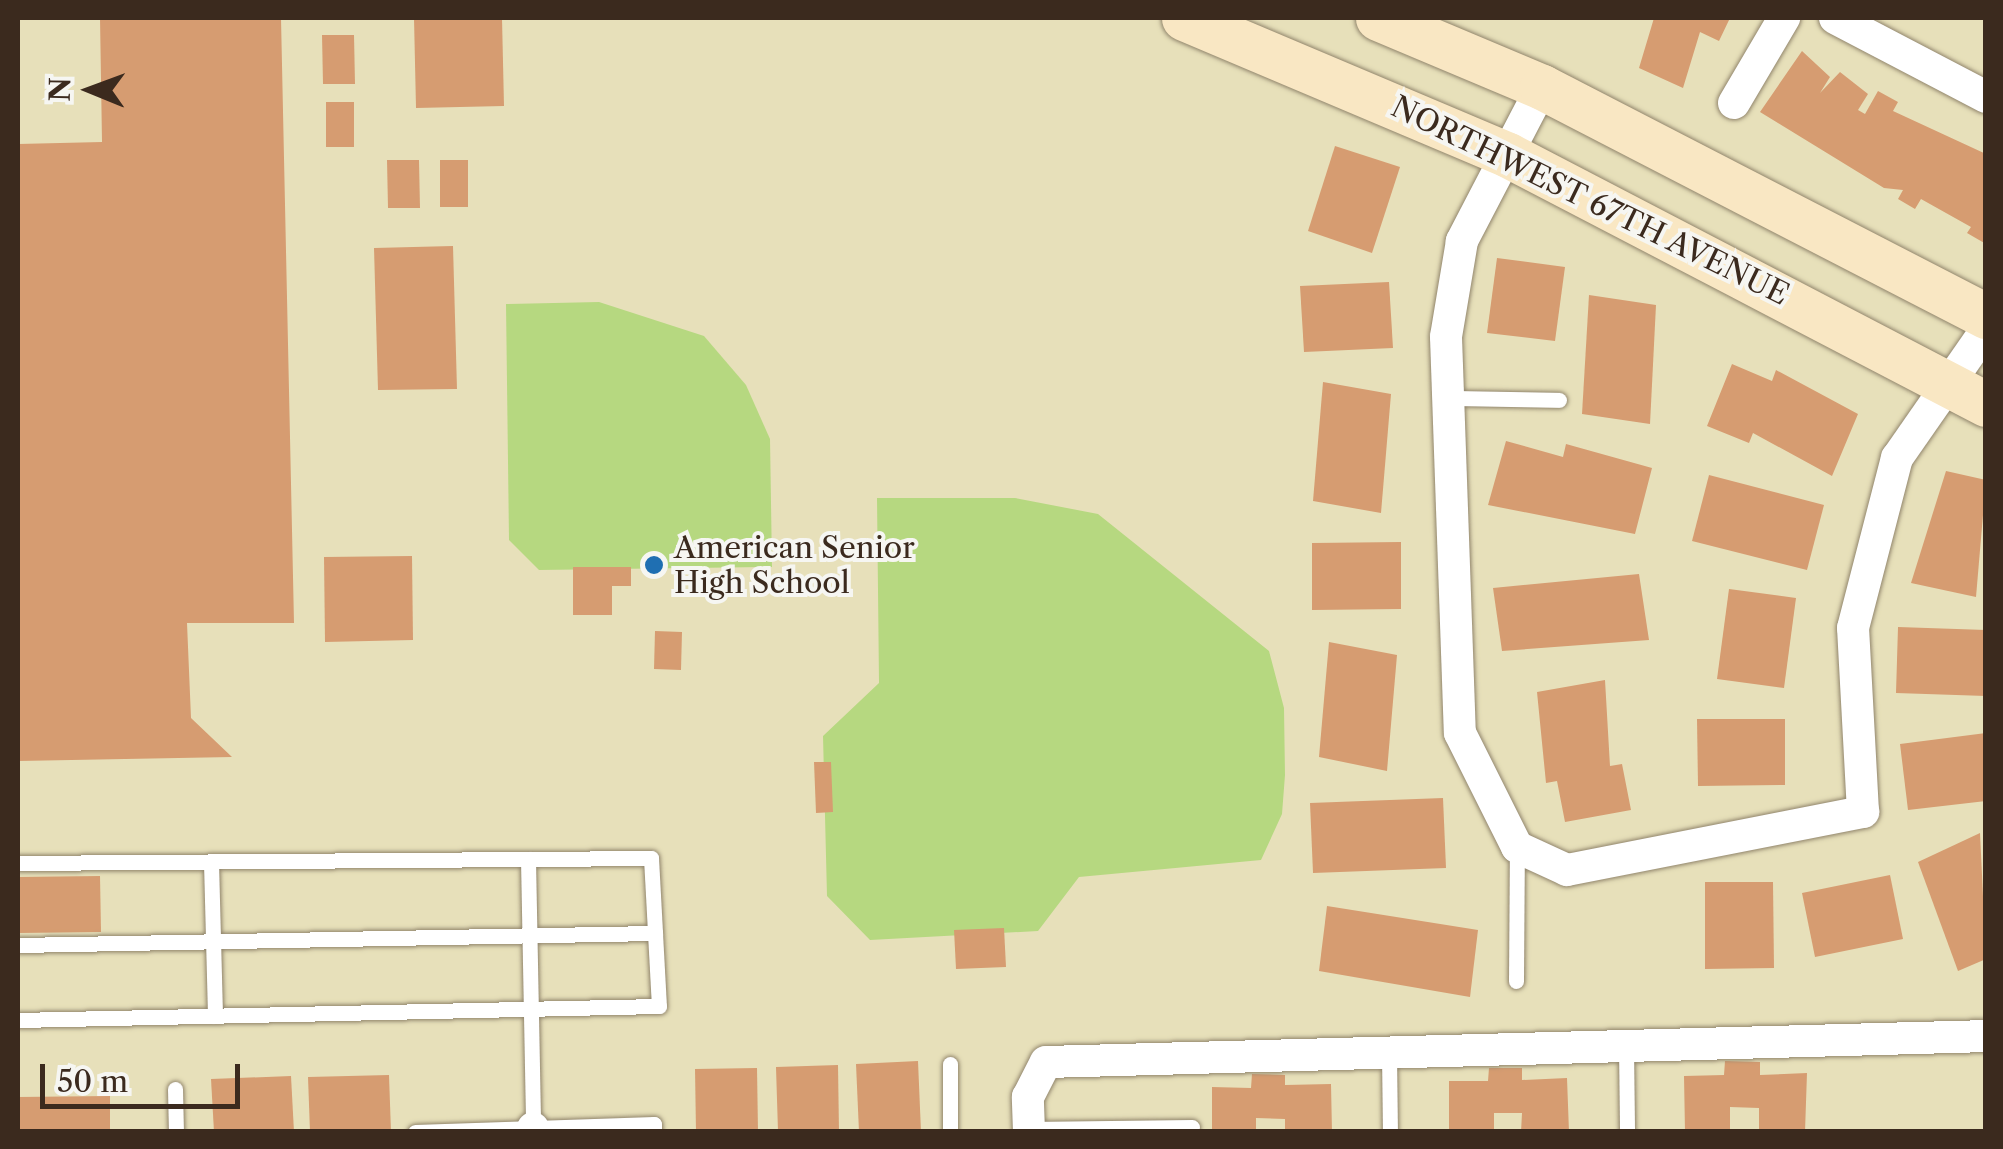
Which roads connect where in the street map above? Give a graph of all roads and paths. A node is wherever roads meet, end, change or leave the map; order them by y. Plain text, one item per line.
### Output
1 (1184, 18) edge
2 (1378, 18) edge
3 (1784, 18) edge
4 (1836, 18) edge
5 (1542, 87) junction
6 (1986, 97) edge
7 (1734, 103) dead end
8 (1508, 155) junction
9 (1986, 316) edge
10 (1986, 330) edge
11 (1966, 394) edge
12 (1448, 398) junction
13 (1559, 400) dead end
14 (1516, 847) junction
15 (528, 859) junction
16 (211, 862) junction
17 (18, 863) edge
18 (655, 932) junction
19 (530, 935) junction
20 (213, 941) junction
21 (18, 945) edge
22 (1516, 981) dead end
23 (532, 1008) junction
24 (215, 1016) junction
25 (18, 1020) edge
26 (1986, 1036) edge
27 (1626, 1046) junction
28 (1389, 1053) junction
29 (950, 1064) dead end
30 (175, 1089) dead end
31 (1192, 1127) dead end
32 (533, 1130) edge
33 (1028, 1130) edge
34 (176, 1132) edge
35 (416, 1132) edge
36 (654, 1132) edge
37 (950, 1132) edge
38 (1390, 1132) edge
39 (1628, 1132) edge

1 - 8 main road, NORTHWEST 67TH AVENUE
2 - 5 main road
3 - 7 street
4 - 6 street
5 - 8 street
5 - 9 main road
8 - 11 main road, NORTHWEST 67TH AVENUE
8 - 12 street
10 - 11 street
11 - 14 street
12 - 13 lane
12 - 14 street
14 - 22 lane
15 - 16 lane
15 - 18 lane
15 - 19 lane
16 - 17 lane
16 - 20 lane
18 - 19 lane
18 - 23 lane
19 - 20 lane
19 - 23 lane
20 - 21 lane
20 - 24 lane
23 - 24 lane
23 - 32 lane
24 - 25 lane
26 - 27 street
27 - 28 street
27 - 39 lane
28 - 33 street
28 - 38 lane
29 - 37 lane
30 - 34 lane
31 - 33 lane
32 - 35 lane
32 - 36 lane

